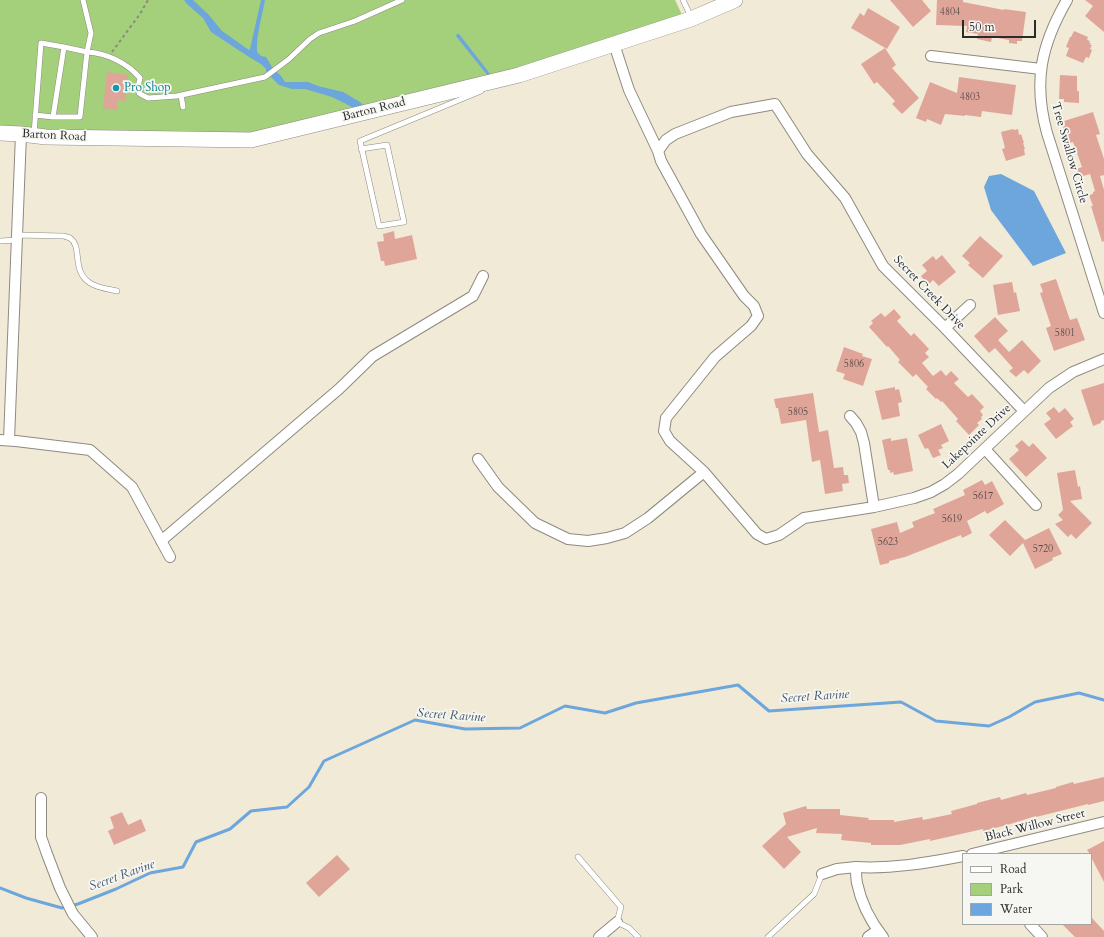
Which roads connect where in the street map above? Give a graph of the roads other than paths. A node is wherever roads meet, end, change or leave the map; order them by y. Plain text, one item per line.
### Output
1 (83, 0) edge
2 (402, 0) edge
3 (683, 0) edge
4 (735, 0) edge
5 (1067, 0) edge
6 (691, 18) junction
7 (614, 44) junction
8 (64, 46) junction
9 (87, 52) junction
10 (931, 56) dead end
11 (1041, 68) junction
12 (519, 75) junction
13 (181, 95) junction
14 (183, 107) dead end
15 (35, 115) junction
16 (53, 117) junction
17 (0, 133) edge
18 (27, 135) junction
19 (361, 149) junction
20 (658, 151) junction
21 (17, 238) junction
22 (0, 241) edge
23 (483, 276) dead end
24 (117, 291) dead end
25 (970, 305) dead end
26 (1104, 313) edge
27 (945, 328) junction
28 (1104, 360) edge
29 (1024, 411) junction
30 (850, 416) dead end
31 (4, 440) edge
32 (985, 449) junction
33 (478, 459) dead end
34 (704, 472) junction
35 (1036, 505) dead end
36 (874, 507) junction
37 (161, 541) junction
38 (170, 557) dead end
39 (41, 798) dead end
40 (1104, 822) edge
41 (990, 852) edge
42 (962, 856) edge
43 (578, 857) dead end
44 (856, 867) junction
45 (822, 874) joint
46 (617, 922) junction
47 (1031, 925) edge
48 (880, 934) edge
49 (92, 937) edge
50 (599, 937) edge
51 (638, 937) edge
52 (768, 937) edge
53 (868, 937) edge
54 (1042, 937) edge

1 - 9 lane
2 - 13 lane
3 - 6 lane
4 - 6 street, Barton Road
5 - 11 street, Tree Swallow Circle
6 - 7 street, Barton Road
7 - 12 street, Barton Road
7 - 20 street
8 - 9 lane
8 - 15 lane
8 - 16 lane
9 - 13 lane
9 - 16 lane
10 - 11 street
11 - 26 street, Tree Swallow Circle
12 - 18 street, Barton Road
12 - 19 lane
13 - 14 lane
15 - 16 lane
15 - 18 lane
17 - 18 street, Barton Road
18 - 21 street
19 - 19 lane
20 - 27 street, Secret Creek Drive
20 - 34 street
21 - 22 lane
21 - 24 lane
21 - 31 street
23 - 37 street
25 - 27 street
27 - 29 street, Secret Creek Drive
28 - 29 street, Lakepointe Drive
29 - 32 street, Lakepointe Drive
30 - 36 street
31 - 37 street
32 - 35 street
32 - 36 street, Lakepointe Drive
33 - 34 street
34 - 36 street, Lakepointe Drive
37 - 38 street
39 - 49 street
40 - 41 street, Black Willow Street
42 - 44 street
43 - 46 lane
44 - 45 street
44 - 48 street
45 - 52 lane
46 - 50 street
46 - 51 lane
47 - 54 street
48 - 53 street

